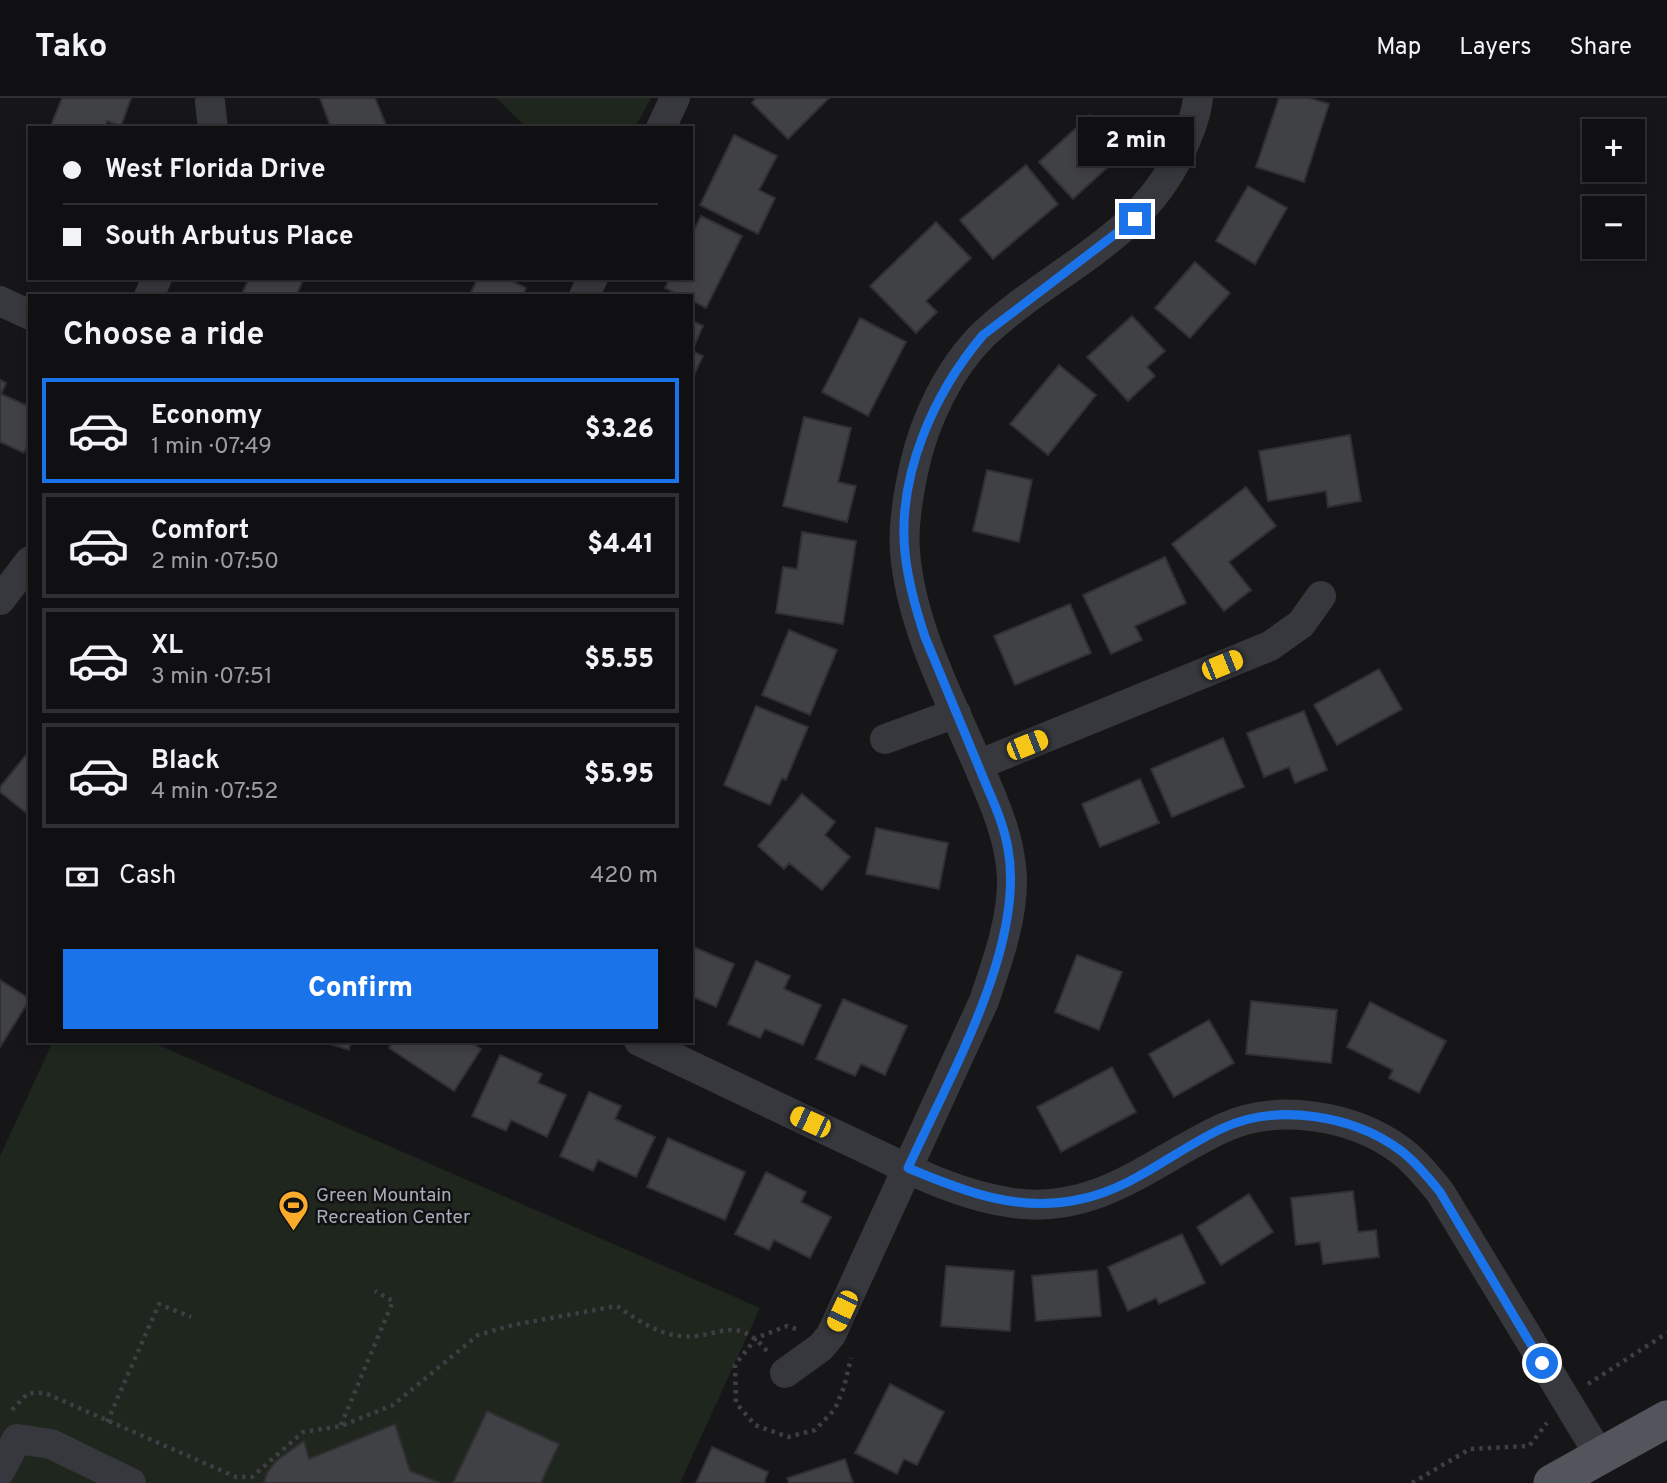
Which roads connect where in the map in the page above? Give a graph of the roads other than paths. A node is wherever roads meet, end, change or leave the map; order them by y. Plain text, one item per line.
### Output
1 (676, 98) edge
2 (1198, 98) edge
3 (662, 126) edge
4 (0, 301) edge
5 (28, 315) edge
6 (28, 564) edge
7 (1321, 596) dead end
8 (0, 600) edge
9 (956, 713) junction
10 (885, 738) dead end
11 (978, 765) junction
12 (643, 1043) edge
13 (908, 1168) junction
14 (785, 1373) road end
15 (1667, 1419) edge
16 (1600, 1456) junction
17 (0, 1471) edge
18 (131, 1483) edge
19 (1552, 1483) edge

1 - 3 street
2 - 9 street
4 - 5 street
6 - 8 street
7 - 11 street
9 - 10 street
9 - 11 street
11 - 13 street
12 - 13 street
13 - 14 street
13 - 16 street
15 - 16 main road
16 - 19 main road
17 - 18 street

